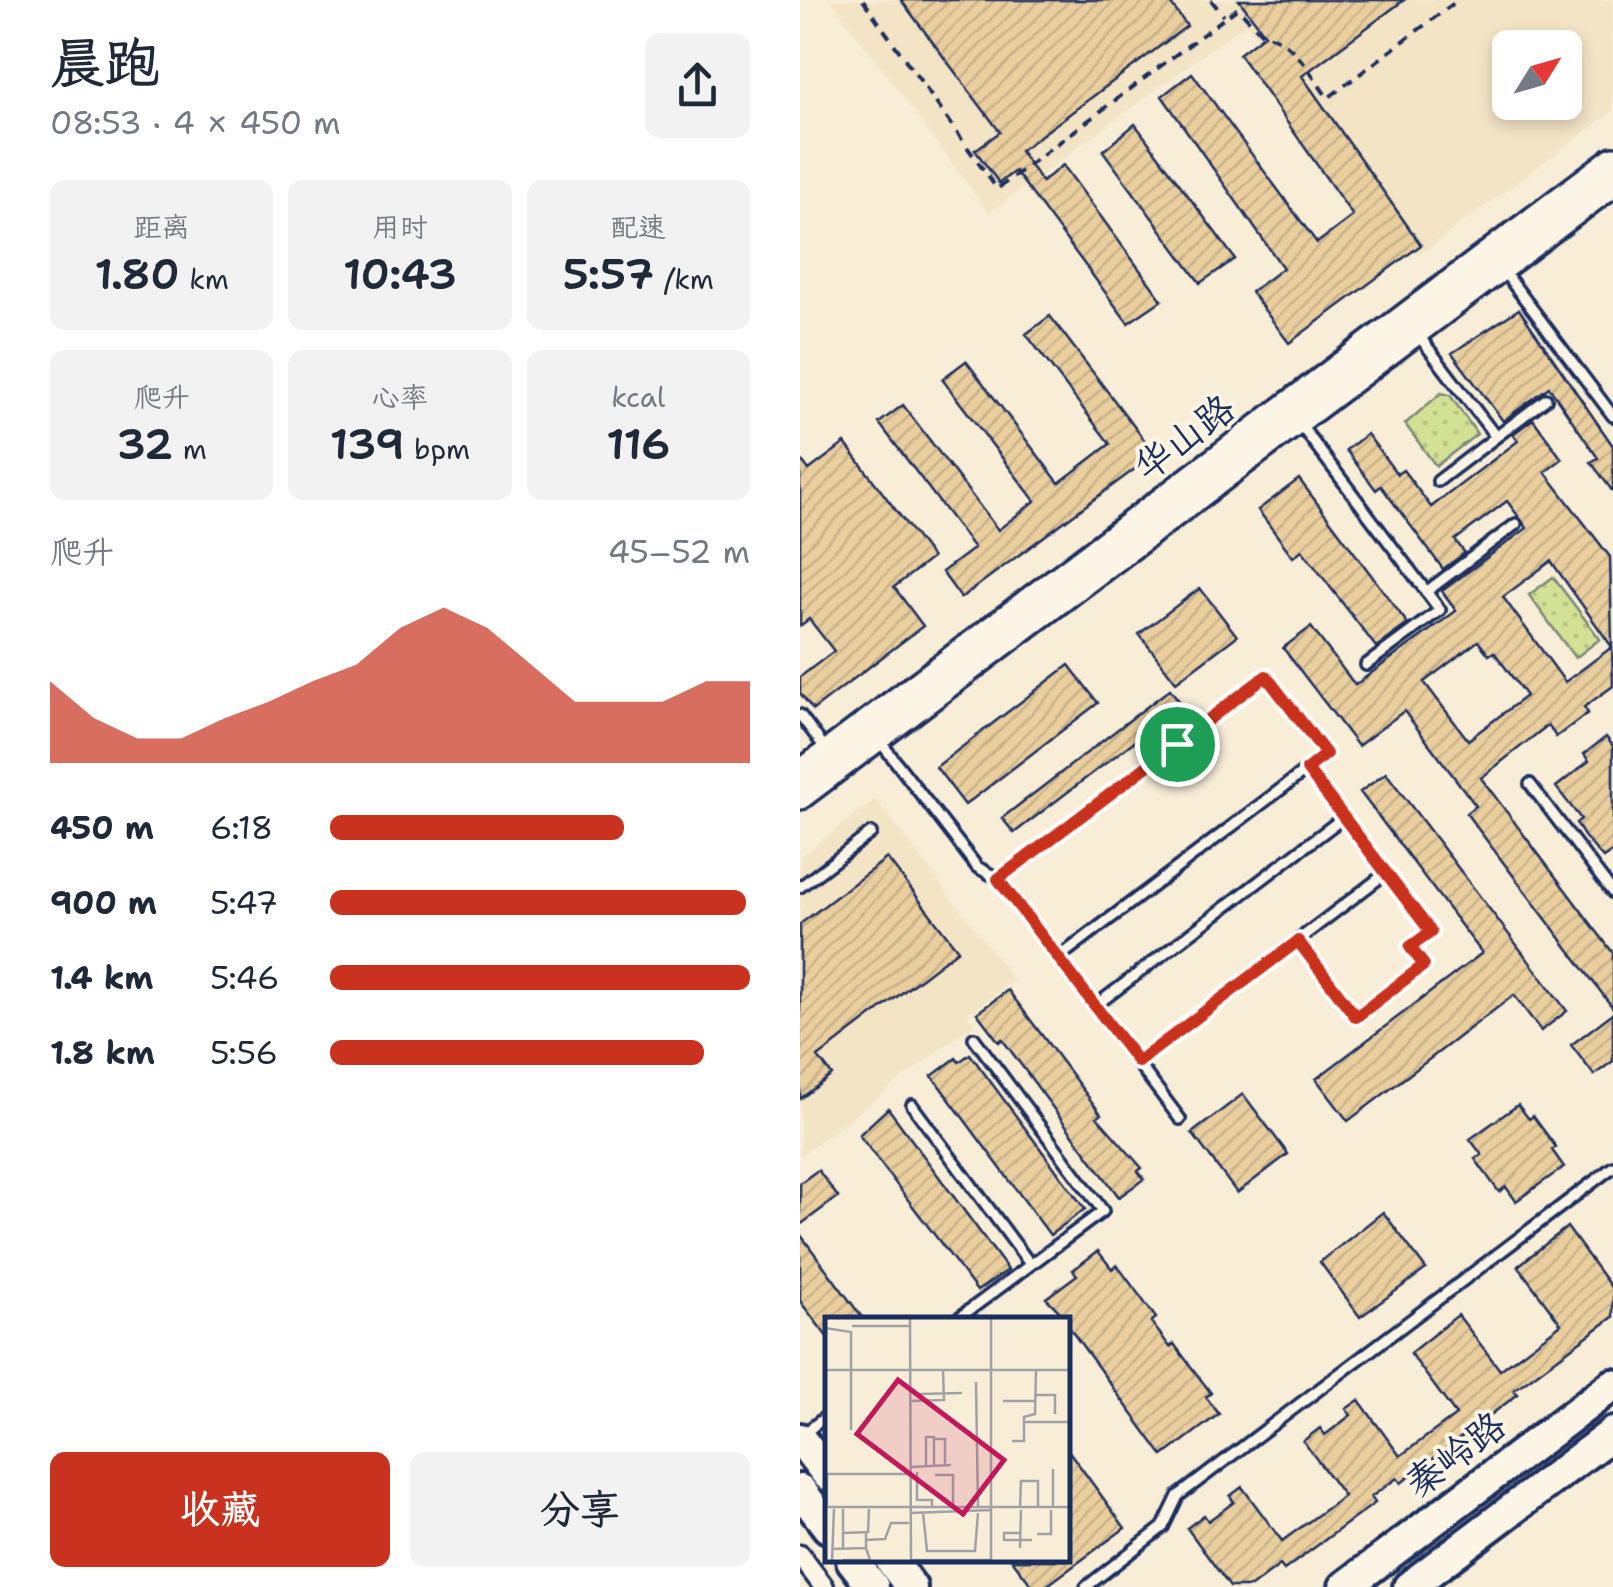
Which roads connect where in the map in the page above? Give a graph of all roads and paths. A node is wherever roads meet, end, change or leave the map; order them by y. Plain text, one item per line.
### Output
1 (862, 0) edge
2 (1212, 0) edge
3 (1458, 0) edge
4 (1225, 18) junction
5 (1613, 160) edge
6 (1613, 183) edge
7 (1501, 267) junction
8 (1416, 332) junction
9 (1546, 400) dead end
10 (1613, 416) edge
11 (1297, 421) junction
12 (1496, 437) junction
13 (1438, 481) dead end
14 (1516, 524) dead end
15 (1426, 592) junction
16 (1366, 665) dead end
17 (800, 714) edge
18 (877, 738) junction
19 (828, 753) junction
20 (1307, 769) junction
21 (800, 774) edge
22 (1530, 784) dead end
23 (800, 796) edge
24 (1344, 818) junction
25 (871, 833) dead end
26 (1386, 874) junction
27 (998, 879) junction
28 (800, 887) edge
29 (1613, 893) edge
30 (1298, 941) junction
31 (1058, 958) junction
32 (1095, 1006) junction
33 (974, 1038) dead end
34 (1138, 1062) junction
35 (912, 1105) dead end
36 (1180, 1119) dead end
37 (1613, 1167) edge
38 (1030, 1264) junction
39 (960, 1317) edge
40 (1613, 1385) edge
41 (825, 1417) edge
42 (1613, 1433) edge
43 (800, 1437) edge
44 (825, 1471) edge
45 (800, 1490) edge
46 (825, 1522) edge
47 (800, 1555) edge
48 (854, 1562) edge
49 (893, 1562) edge
50 (824, 1587) edge
51 (873, 1587) edge
52 (912, 1587) edge
53 (1086, 1587) edge
54 (1346, 1587) edge
55 (1409, 1587) edge

1 - 4 path
2 - 4 path
3 - 4 path
5 - 19 street, 华山路
6 - 7 street, 华山路
7 - 8 street, 华山路
7 - 10 lane
8 - 11 street, 华山路
8 - 12 lane
9 - 12 lane
11 - 15 lane
11 - 18 street, 华山路
12 - 13 lane
14 - 15 lane
15 - 16 lane
17 - 19 lane
18 - 23 street, 华山路
18 - 27 lane
19 - 21 street, 华山路
20 - 24 lane
20 - 27 lane
20 - 31 lane
22 - 29 lane
24 - 26 lane
24 - 32 lane
25 - 28 lane
26 - 30 lane
26 - 30 lane
27 - 31 lane
30 - 34 lane
31 - 32 lane
32 - 34 lane
33 - 38 lane
34 - 36 lane
35 - 38 lane
37 - 53 lane
38 - 39 lane
40 - 54 main road, 秦岭路
41 - 43 lane
42 - 55 main road, 秦岭路
43 - 44 main road
45 - 46 main road
47 - 50 street
48 - 51 main road
49 - 52 main road

